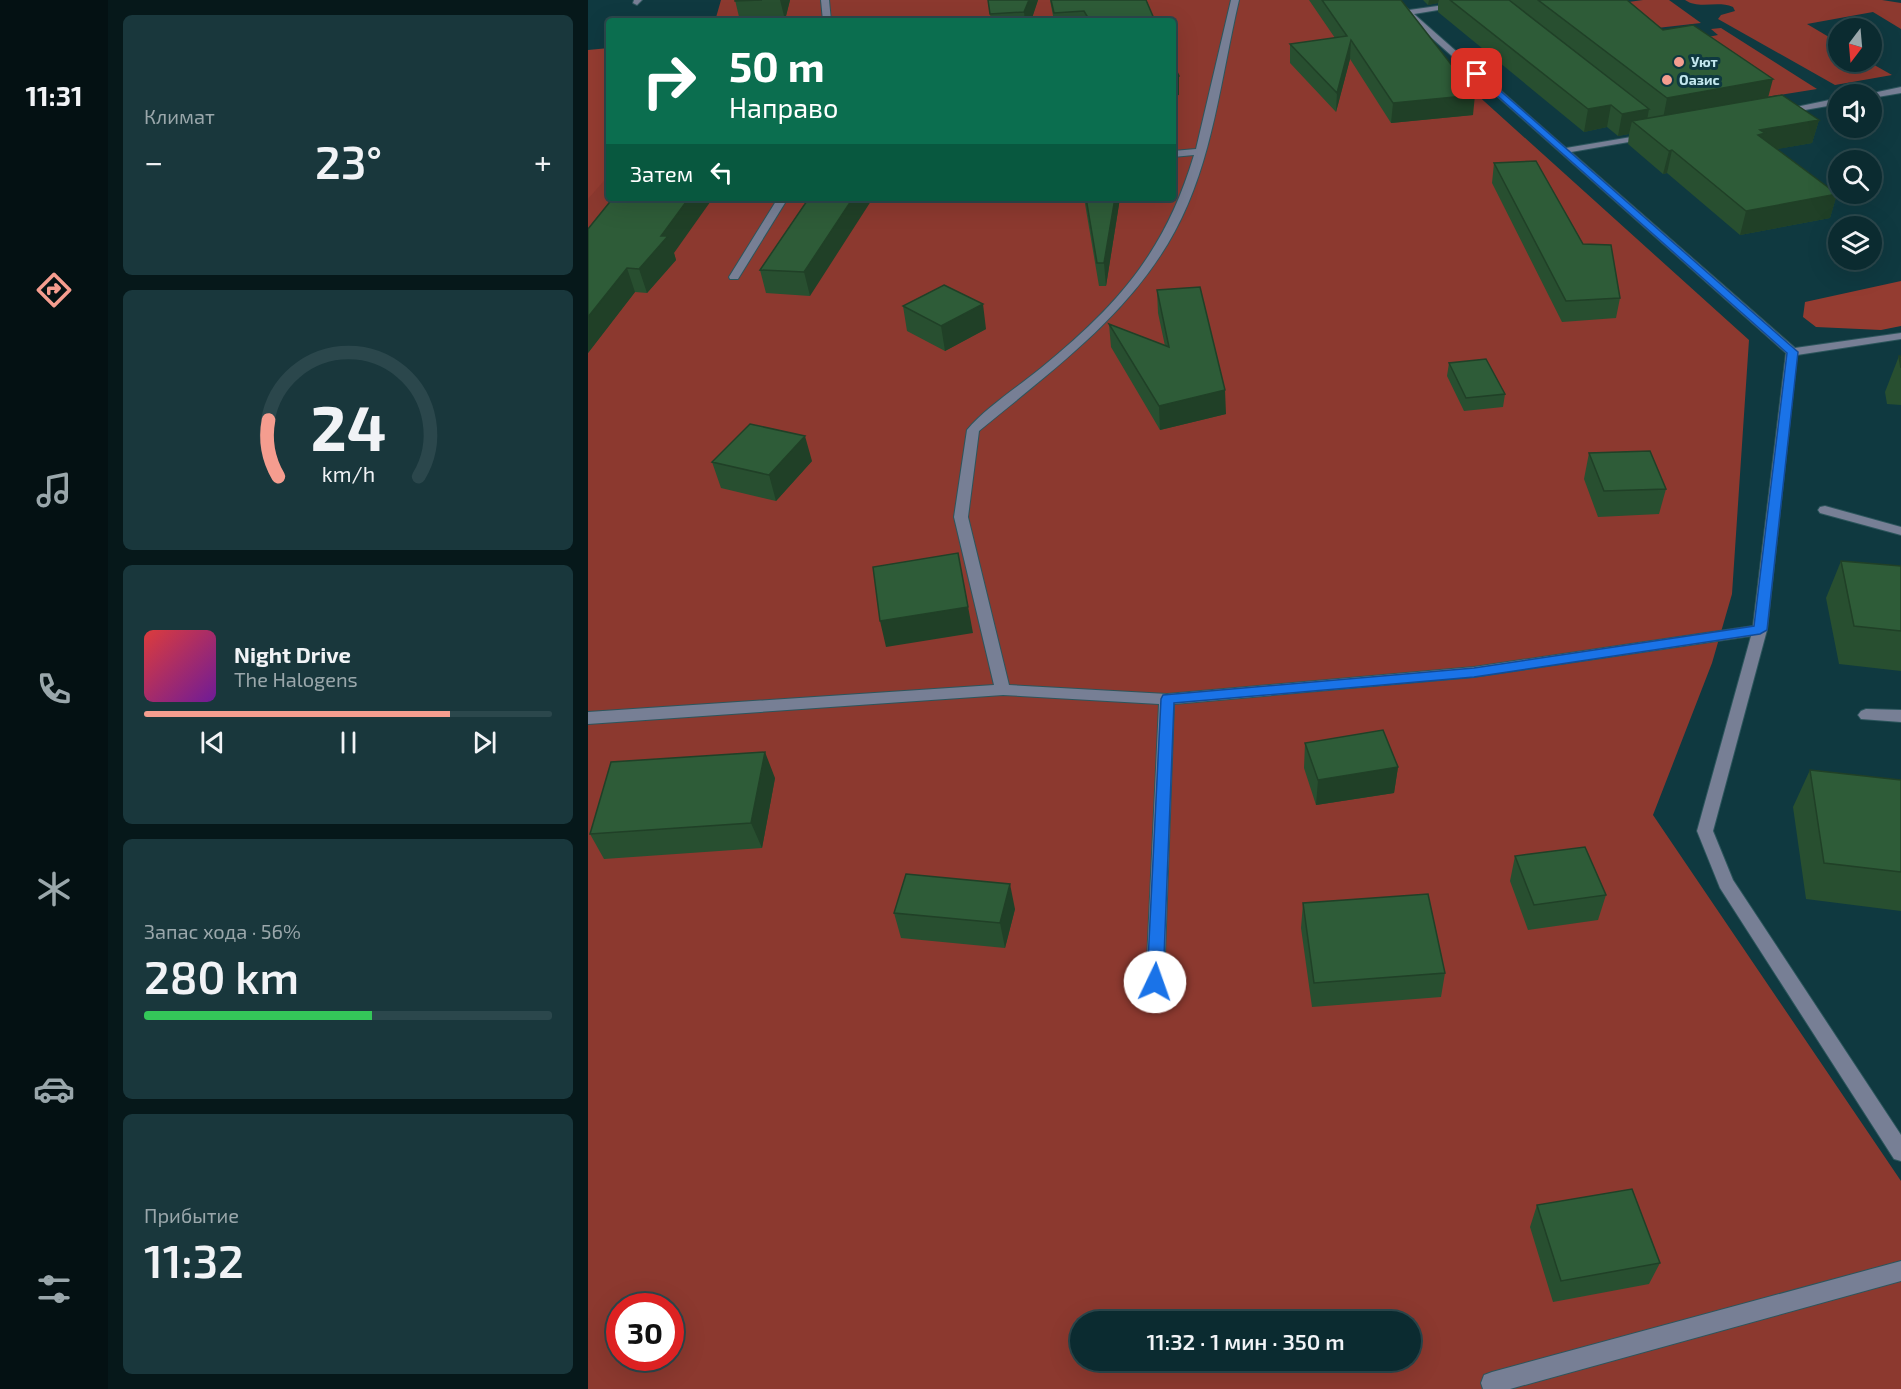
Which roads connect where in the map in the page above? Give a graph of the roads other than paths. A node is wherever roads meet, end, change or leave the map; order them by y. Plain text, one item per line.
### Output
1 (825, 0) edge
2 (1235, 0) edge
3 (1393, 0) edge
4 (1465, 6) edge
5 (1408, 13) junction
6 (827, 18) edge
7 (1901, 90) edge
8 (1882, 93) edge
9 (1828, 103) edge
10 (1771, 113) edge
11 (1649, 126) edge
12 (1564, 151) junction
13 (1200, 152) junction
14 (1176, 154) edge
15 (781, 201) edge
16 (734, 277) dead end
17 (1901, 336) edge
18 (1792, 352) junction
19 (1825, 510) dead end
20 (1901, 531) edge
21 (1760, 630) junction
22 (1003, 690) junction
23 (1167, 699) junction
24 (1866, 715) dead end
25 (1901, 716) edge
26 (588, 718) edge
27 (1155, 982) dead end
28 (1901, 1152) edge
29 (1901, 1271) edge
30 (1492, 1383) dead end

1 - 6 street
2 - 13 street
3 - 5 street
4 - 5 street
5 - 12 street
7 - 8 street
9 - 10 street
11 - 12 street
12 - 18 street
13 - 14 street
13 - 22 street
15 - 16 street
17 - 18 street
18 - 21 street
19 - 20 street
21 - 23 street
21 - 28 street
22 - 23 street
22 - 26 street
23 - 27 street
24 - 25 street
29 - 30 street

